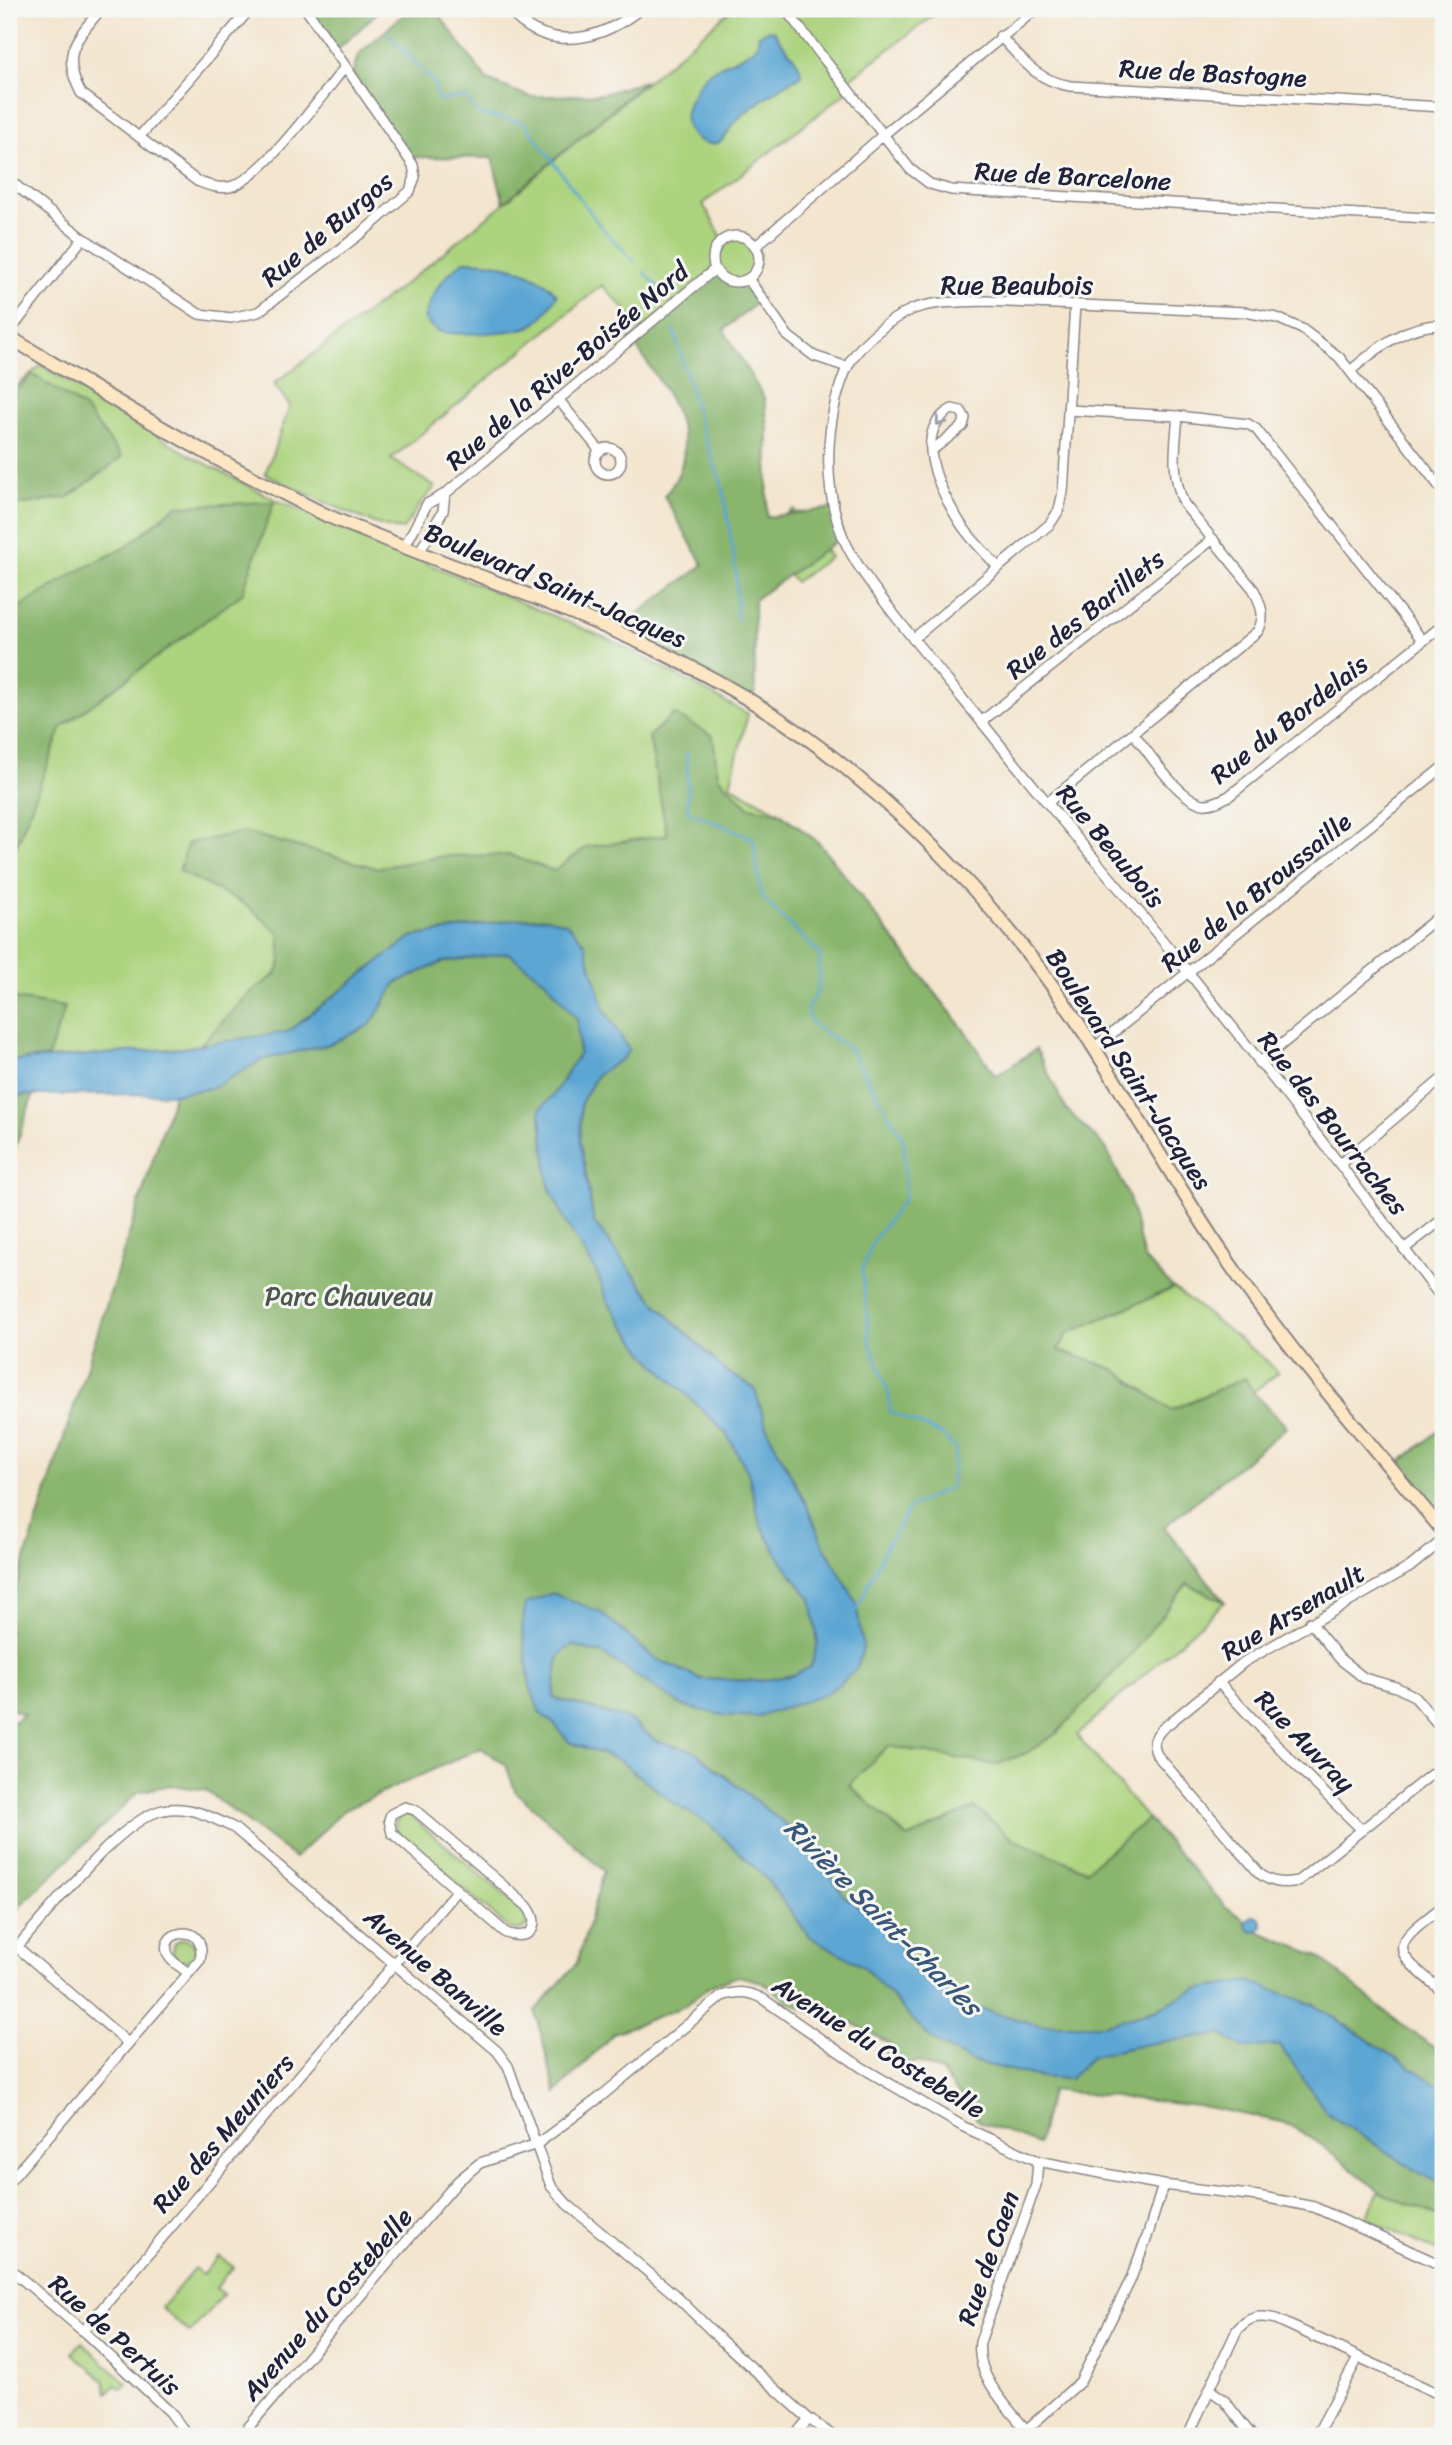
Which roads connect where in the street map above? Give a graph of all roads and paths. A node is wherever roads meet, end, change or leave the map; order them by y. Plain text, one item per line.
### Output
1 (101, 9) edge
2 (250, 9) edge
3 (306, 9) edge
4 (508, 9) edge
5 (640, 9) edge
6 (785, 9) edge
7 (1036, 9) edge
8 (1000, 36) junction
9 (345, 67) junction
10 (1443, 107) edge
11 (883, 135) junction
12 (140, 136) junction
13 (9, 180) edge
14 (1443, 219) edge
15 (83, 238) junction
16 (756, 246) junction
17 (715, 269) junction
18 (748, 280) junction
19 (1075, 304) junction
20 (1443, 325) edge
21 (9, 335) edge
22 (847, 368) junction
23 (1350, 371) junction
24 (558, 399) junction
25 (1068, 410) junction
26 (1178, 416) junction
27 (600, 451) dead end
28 (931, 451) junction
29 (1443, 491) edge
30 (445, 494) junction
31 (1213, 539) junction
32 (405, 546) junction
33 (420, 551) junction
34 (998, 568) junction
35 (1443, 625) edge
36 (913, 639) junction
37 (1423, 640) junction
38 (982, 721) junction
39 (1134, 734) junction
40 (1443, 767) edge
41 (1047, 803) junction
42 (1443, 913) edge
43 (1189, 973) junction
44 (1094, 1048) junction
45 (1259, 1063) junction
46 (1443, 1077) edge
47 (1340, 1164) junction
48 (1443, 1219) edge
49 (1404, 1249) junction
50 (1443, 1300) edge
51 (1443, 1531) edge
52 (1443, 1540) edge
53 (1310, 1622) junction
54 (1218, 1682) junction
55 (1443, 1730) edge
56 (1443, 1765) edge
57 (1362, 1830) junction
58 (457, 1891) junction
59 (1443, 1906) edge
60 (17, 1947) junction
61 (9, 1956) edge
62 (397, 1964) junction
63 (188, 1973) junction
64 (1443, 1992) edge
65 (128, 2043) junction
66 (537, 2144) junction
67 (1038, 2161) junction
68 (9, 2182) edge
69 (1163, 2185) junction
70 (1443, 2266) edge
71 (9, 2268) edge
72 (83, 2331) junction
73 (1358, 2358) junction
74 (1210, 2390) junction
75 (1443, 2396) edge
76 (809, 2419) junction
77 (1028, 2433) edge
78 (188, 2436) edge
79 (241, 2436) edge
80 (794, 2436) edge
81 (833, 2436) edge
82 (1188, 2436) edge
83 (1252, 2436) edge
84 (1316, 2436) edge

1 - 12 street
2 - 12 street
3 - 9 street, Rue de Burgos
4 - 5 street
6 - 11 street, Rue de Barcelone
7 - 8 street
8 - 10 street, Rue de Bastogne
8 - 11 street
9 - 12 street
9 - 15 street, Rue de Burgos
11 - 14 street, Rue de Barcelone
11 - 16 street
13 - 15 street
15 - 21 street
16 - 17 street
16 - 18 street
17 - 18 street
17 - 24 street, Rue de la Rive-Boisée Nord
18 - 22 street
19 - 22 street, Rue Beaubois
19 - 23 street, Rue Beaubois
19 - 25 street
20 - 23 street
21 - 32 street, Boulevard Saint-Jacques
22 - 36 street, Rue Beaubois
23 - 29 street, Rue Beaubois
24 - 27 street
24 - 30 street, Rue de la Rive-Boisée Nord
25 - 26 street
25 - 34 street
26 - 31 street
26 - 37 street
28 -> 28 street
28 - 34 street
30 - 32 street, Rue de la Rive-Boisée Nord
30 - 33 street, Rue de la Rive-Boisée Nord
31 - 38 street, Rue des Barillets
31 - 39 street
32 - 33 street, Boulevard Saint-Jacques
33 - 44 street, Boulevard Saint-Jacques
34 - 36 street
35 - 37 street, Rue du Bordelais
36 - 38 street, Rue Beaubois
37 - 39 street, Rue du Bordelais
38 - 41 street, Rue Beaubois
39 - 41 street
40 - 43 street, Rue de la Broussaille
41 - 43 street, Rue Beaubois
42 - 45 street
43 - 44 street, Rue de la Broussaille
43 - 45 street, Rue des Bourraches
44 - 51 street, Boulevard Saint-Jacques
45 - 47 street, Rue des Bourraches
46 - 47 street
47 - 49 street, Rue des Bourraches
48 - 49 street
49 - 50 street, Rue des Bourraches
52 - 53 street, Rue Arsenault
53 - 54 street, Rue Arsenault
53 - 55 street
54 - 57 street, Rue Auvray
54 - 57 street, Rue Arsenault
56 - 57 street, Rue Arsenault
58 - 58 street
58 - 62 street, Rue des Meuniers
59 - 64 street
60 - 61 street, Avenue Banville
60 - 62 street, Avenue Banville
60 - 65 street
62 - 66 street, Avenue Banville
62 - 72 street, Rue des Meuniers
63 - 63 street
63 - 65 street
65 - 68 street
66 - 67 street, Avenue du Costebelle
66 - 76 street, Avenue Banville
66 - 79 street, Avenue du Costebelle
67 - 69 street, Avenue du Costebelle
67 - 77 street, Rue de Caen
69 - 70 street, Avenue du Costebelle
69 - 77 street
71 - 72 street, Rue de Pertuis
72 - 78 street, Rue de Pertuis
73 - 74 street
73 - 75 street
73 - 84 street
74 - 82 street
74 - 83 street
76 - 80 street
76 - 81 street, Avenue Banville

